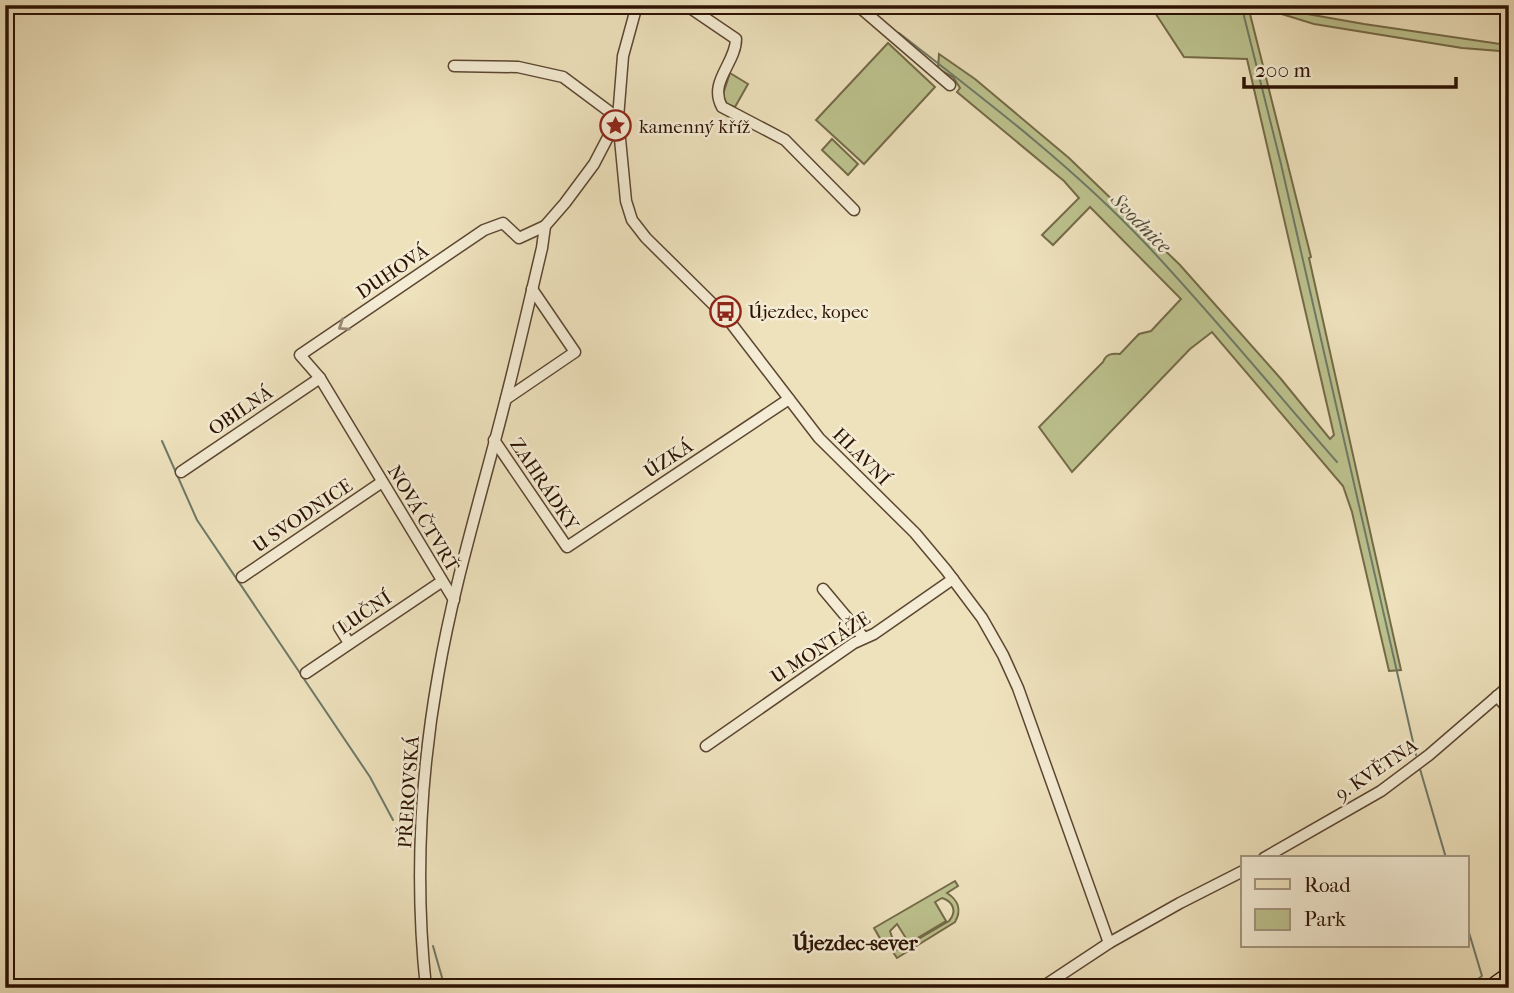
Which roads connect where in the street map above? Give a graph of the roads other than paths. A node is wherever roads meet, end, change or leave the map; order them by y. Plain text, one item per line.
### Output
1 (637, 5) edge
2 (686, 5) edge
3 (857, 5) edge
4 (454, 66) dead end
5 (950, 85) dead end
6 (618, 118) junction
7 (855, 211) dead end
8 (545, 226) junction
9 (532, 289) junction
10 (304, 352) joint
11 (320, 378) junction
12 (506, 399) junction
13 (789, 399) junction
14 (494, 440) junction
15 (181, 472) dead end
16 (382, 482) junction
17 (567, 547) joint
18 (242, 577) dead end
19 (953, 579) junction
20 (442, 582) junction
21 (823, 589) dead end
22 (454, 600) junction
23 (339, 627) dead end
24 (864, 639) junction
25 (349, 643) junction
26 (306, 673) dead end
27 (1509, 686) edge
28 (1497, 696) junction
29 (1509, 710) edge
30 (706, 746) dead end
31 (1267, 856) edge
32 (1241, 872) edge
33 (1109, 943) junction
34 (1509, 973) edge
35 (1509, 984) edge
36 (426, 988) edge
37 (1041, 988) edge
38 (1488, 988) edge
39 (1504, 988) edge

1 - 6 street, HLAVNÍ
2 - 7 street
3 - 5 street
4 - 6 street
6 - 8 street, NOVÁ ČTVRŤ
6 - 13 street, HLAVNÍ
8 - 9 street, NOVÁ ČTVRŤ
8 -> 10 street, DUHOVÁ
9 - 12 street, NOVÁ ČTVRŤ
9 - 12 street
10 - 11 street, NOVÁ ČTVRŤ
11 - 15 street, OBILNÁ
11 - 16 street, NOVÁ ČTVRŤ
12 - 14 street, NOVÁ ČTVRŤ
13 - 17 street, ÚZKÁ
13 - 19 street, HLAVNÍ
14 - 17 street, ZAHRÁDKY
14 - 22 street, NOVÁ ČTVRŤ
16 - 18 street, U SVODNICE
16 - 20 street, NOVÁ ČTVRŤ
19 - 24 street, U MONTÁŽE
19 - 33 street, HLAVNÍ
20 - 22 street, NOVÁ ČTVRŤ
20 - 25 street, LUČNÍ
21 - 24 street
22 - 36 street, PŘEROVSKÁ
23 - 25 street
24 - 30 street, U MONTÁŽE
25 - 26 street, LUČNÍ
27 - 28 street, 9. KVĚTNA
28 - 29 street
28 - 31 street, 9. KVĚTNA
32 - 33 street
33 - 37 street
34 - 38 main road
35 - 39 main road

